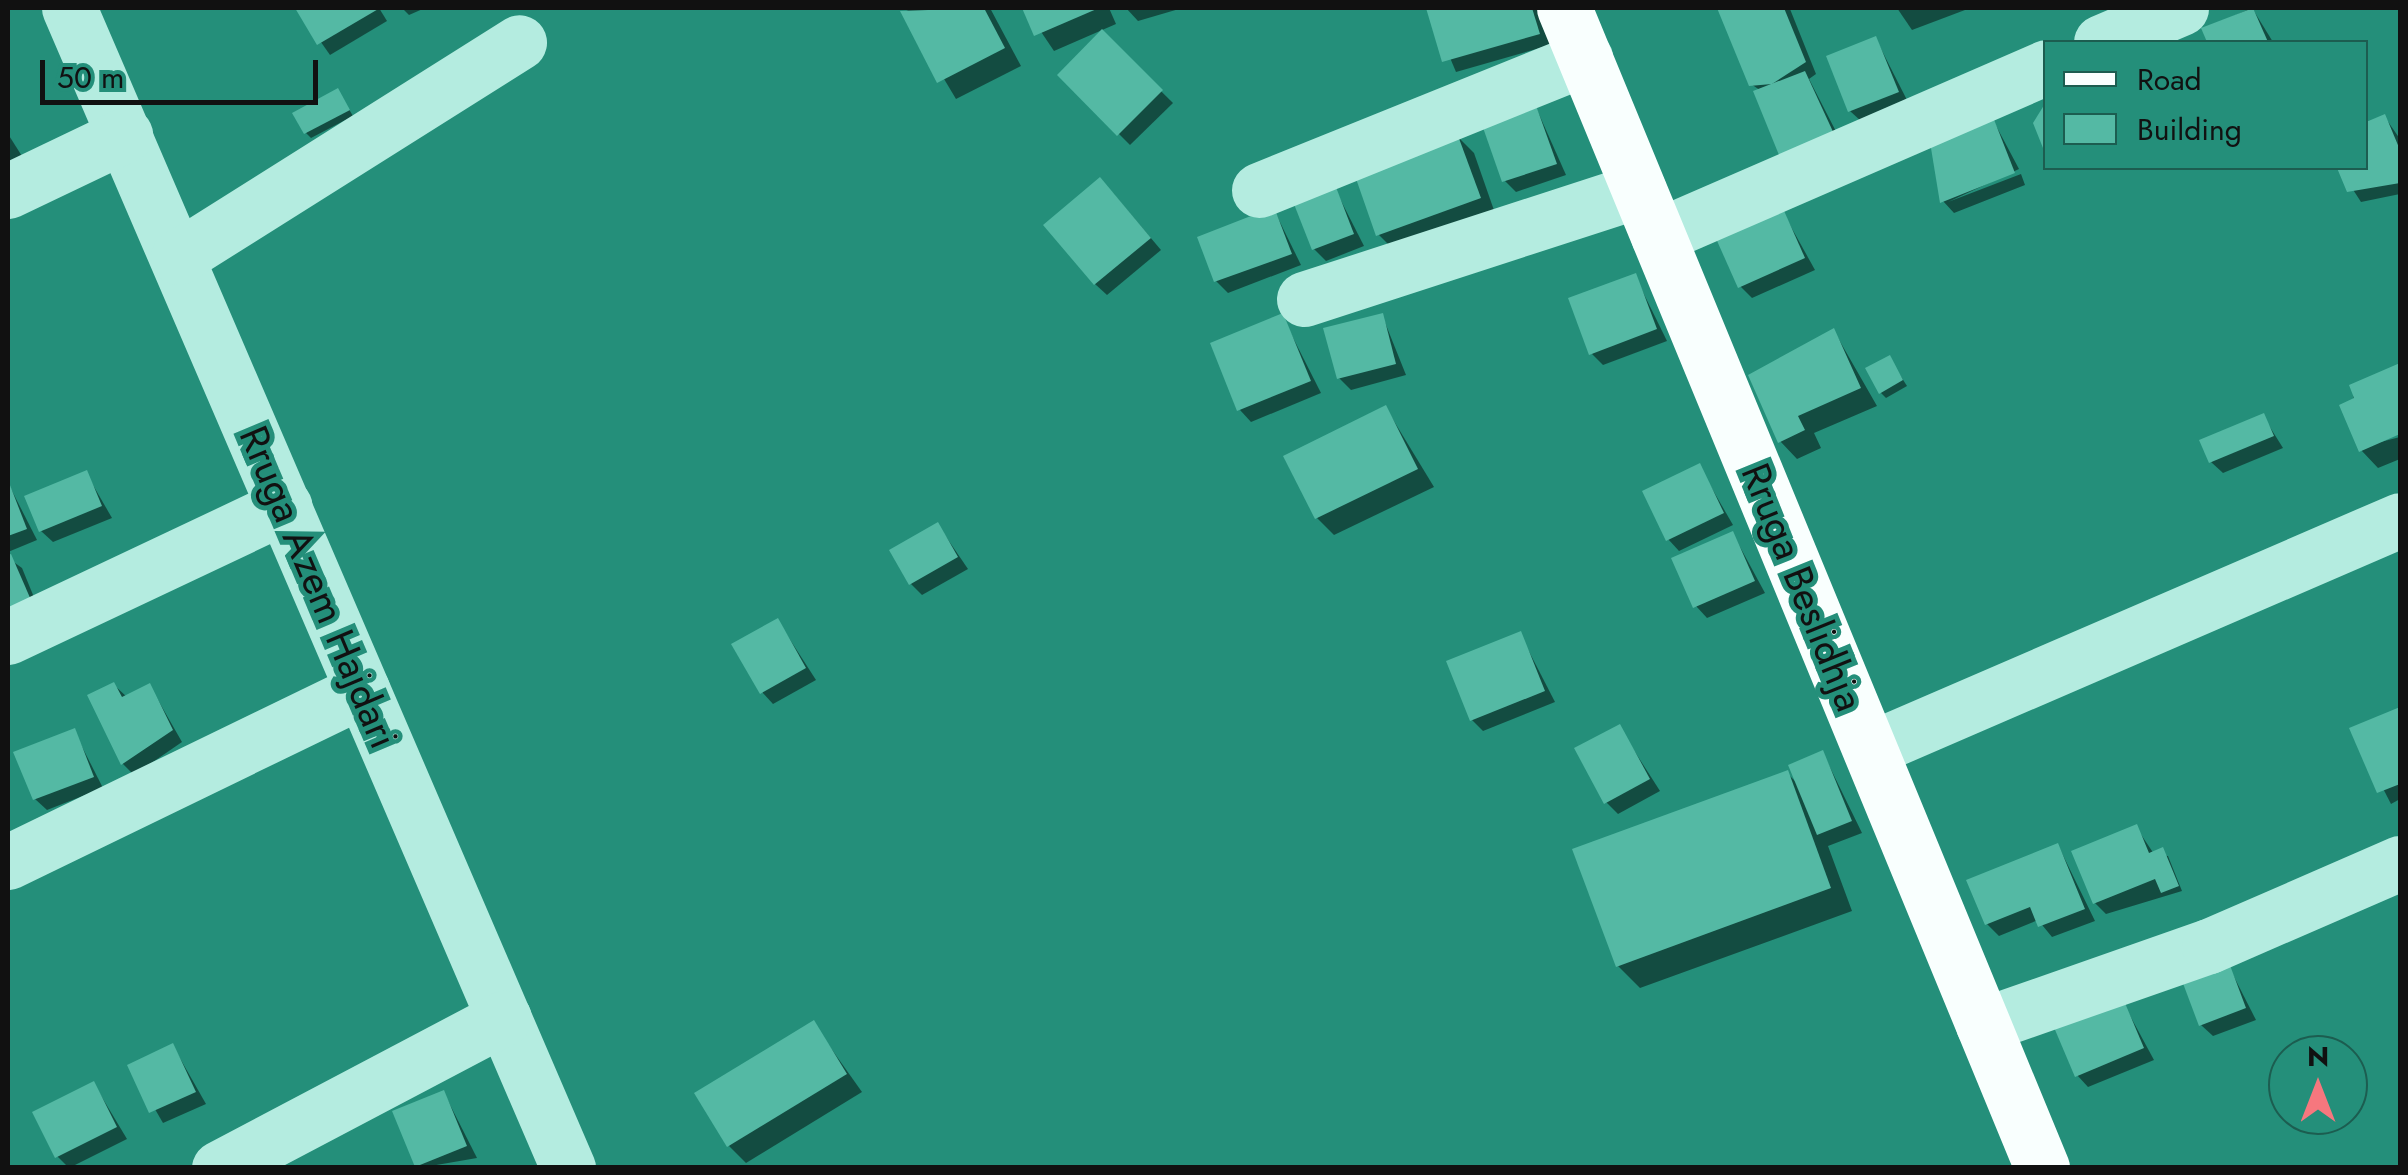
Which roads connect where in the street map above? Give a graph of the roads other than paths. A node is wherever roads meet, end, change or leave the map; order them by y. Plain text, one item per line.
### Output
1 (69, 8) edge
2 (2181, 8) edge
3 (1577, 22) edge
4 (2106, 40) edge
5 (518, 42) dead end
6 (2043, 68) edge
7 (125, 135) junction
8 (1259, 190) dead end
9 (8, 191) edge
10 (1648, 213) junction
11 (178, 257) junction
12 (1304, 299) dead end
13 (284, 506) junction
14 (2400, 520) edge
15 (8, 637) edge
16 (363, 690) junction
17 (1870, 749) junction
18 (8, 862) edge
19 (2400, 863) edge
20 (504, 1018) junction
21 (1983, 1025) junction
22 (219, 1168) edge
23 (568, 1168) edge
24 (2042, 1168) edge

1 - 7 street, Rruga Azem Hajdari
2 - 4 street
3 - 8 street
3 - 10 main road, Rruga Beslidhja
5 - 11 street
6 - 10 street
7 - 9 street
7 - 11 street, Rruga Azem Hajdari
10 - 12 street
10 - 17 main road, Rruga Beslidhja
11 - 13 street, Rruga Azem Hajdari
13 - 15 street
13 - 16 street, Rruga Azem Hajdari
14 - 17 street
16 - 18 street
16 - 20 street, Rruga Azem Hajdari
17 - 21 main road, Rruga Beslidhja
19 - 21 street
20 - 22 street
20 - 23 street, Rruga Azem Hajdari
21 - 24 main road, Rruga Beslidhja

